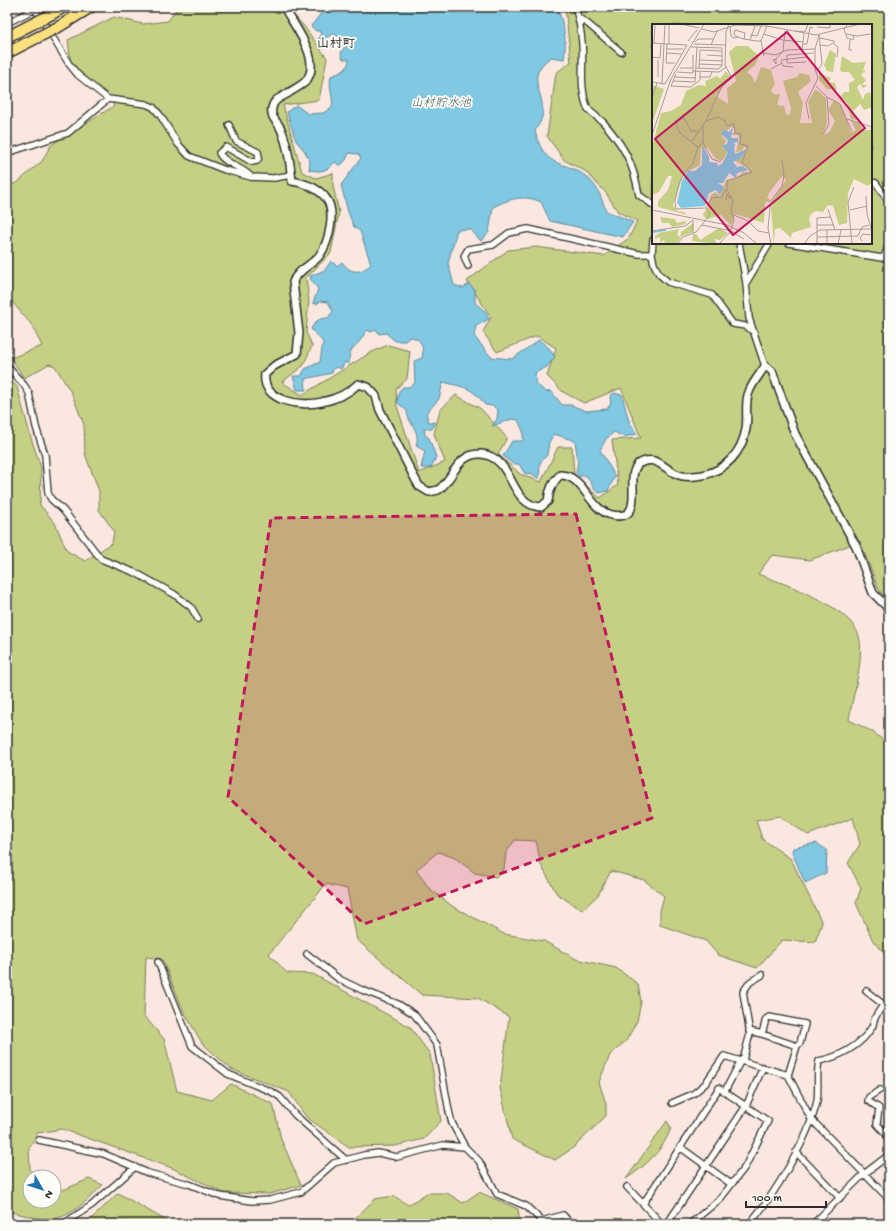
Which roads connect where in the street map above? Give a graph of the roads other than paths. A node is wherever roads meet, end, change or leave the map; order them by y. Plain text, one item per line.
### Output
1 (64, 7) edge
2 (91, 7) edge
3 (284, 7) edge
4 (575, 7) edge
5 (35, 8) edge
6 (579, 18) junction
7 (7, 23) edge
8 (7, 37) edge
9 (621, 52) dead end
10 (7, 53) edge
11 (108, 99) junction
12 (229, 125) dead end
13 (7, 153) edge
14 (291, 175) junction
15 (251, 177) junction
16 (872, 182) edge
17 (889, 202) edge
18 (652, 204) edge
19 (653, 244) edge
20 (739, 244) edge
21 (769, 244) edge
22 (795, 244) edge
23 (889, 244) edge
24 (652, 254) junction
25 (468, 266) dead end
26 (746, 283) junction
27 (754, 332) junction
28 (7, 366) edge
29 (765, 366) junction
30 (889, 613) edge
31 (198, 619) dead end
32 (307, 954) dead end
33 (158, 962) dead end
34 (762, 975) dead end
35 (866, 991) dead end
36 (883, 1005) junction
37 (889, 1009) edge
38 (749, 1031) junction
39 (762, 1034) junction
40 (797, 1046) junction
41 (742, 1060) junction
42 (763, 1067) junction
43 (788, 1075) junction
44 (880, 1090) dead end
45 (725, 1092) junction
46 (672, 1103) dead end
47 (746, 1106) junction
48 (812, 1119) junction
49 (889, 1137) edge
50 (39, 1140) dead end
51 (465, 1147) junction
52 (680, 1147) junction
53 (796, 1152) junction
54 (889, 1155) edge
55 (346, 1160) junction
56 (707, 1166) junction
57 (135, 1167) junction
58 (864, 1174) junction
59 (731, 1184) junction
60 (627, 1187) dead end
61 (840, 1198) junction
62 (889, 1199) edge
63 (643, 1204) junction
64 (541, 1222) edge
65 (63, 1224) edge
66 (571, 1224) edge
67 (662, 1224) edge
68 (668, 1224) edge
69 (690, 1224) edge
70 (749, 1224) edge
71 (814, 1224) edge

1 - 8 highway, bridge
2 - 10 highway, bridge
3 - 14 street
4 - 6 street
5 - 7 street
5 - 11 street
6 - 9 street
6 - 18 street
11 - 13 street
11 - 15 street
12 - 15 street
14 - 15 street
14 - 29 street
16 - 17 street
19 - 24 street
20 - 26 street
21 - 26 street
22 - 23 street
24 - 25 street
24 - 27 street
26 - 27 street
27 - 29 street
28 - 31 street
29 - 30 street
32 - 51 street
33 - 55 street
34 - 38 street
35 - 36 street
36 - 37 street
36 - 48 street
38 - 39 street
38 - 41 street
39 - 40 street
39 - 40 street
40 - 43 street
41 - 42 street
41 - 45 street
41 - 46 street
42 - 43 street
42 - 47 street
43 - 48 street
44 - 49 street
45 - 47 street
45 - 52 street
47 - 56 street
47 - 59 street
48 - 53 street
48 - 58 street
50 - 57 street
51 - 55 street
51 - 64 street
52 - 56 street
52 - 63 street
53 - 61 street
53 - 70 street
54 - 58 street
55 - 57 street
56 - 59 street
56 - 68 street
57 - 65 street
58 - 61 street
58 - 62 street
59 - 69 street
60 - 63 street
61 - 71 street
63 - 67 street
64 - 66 street

